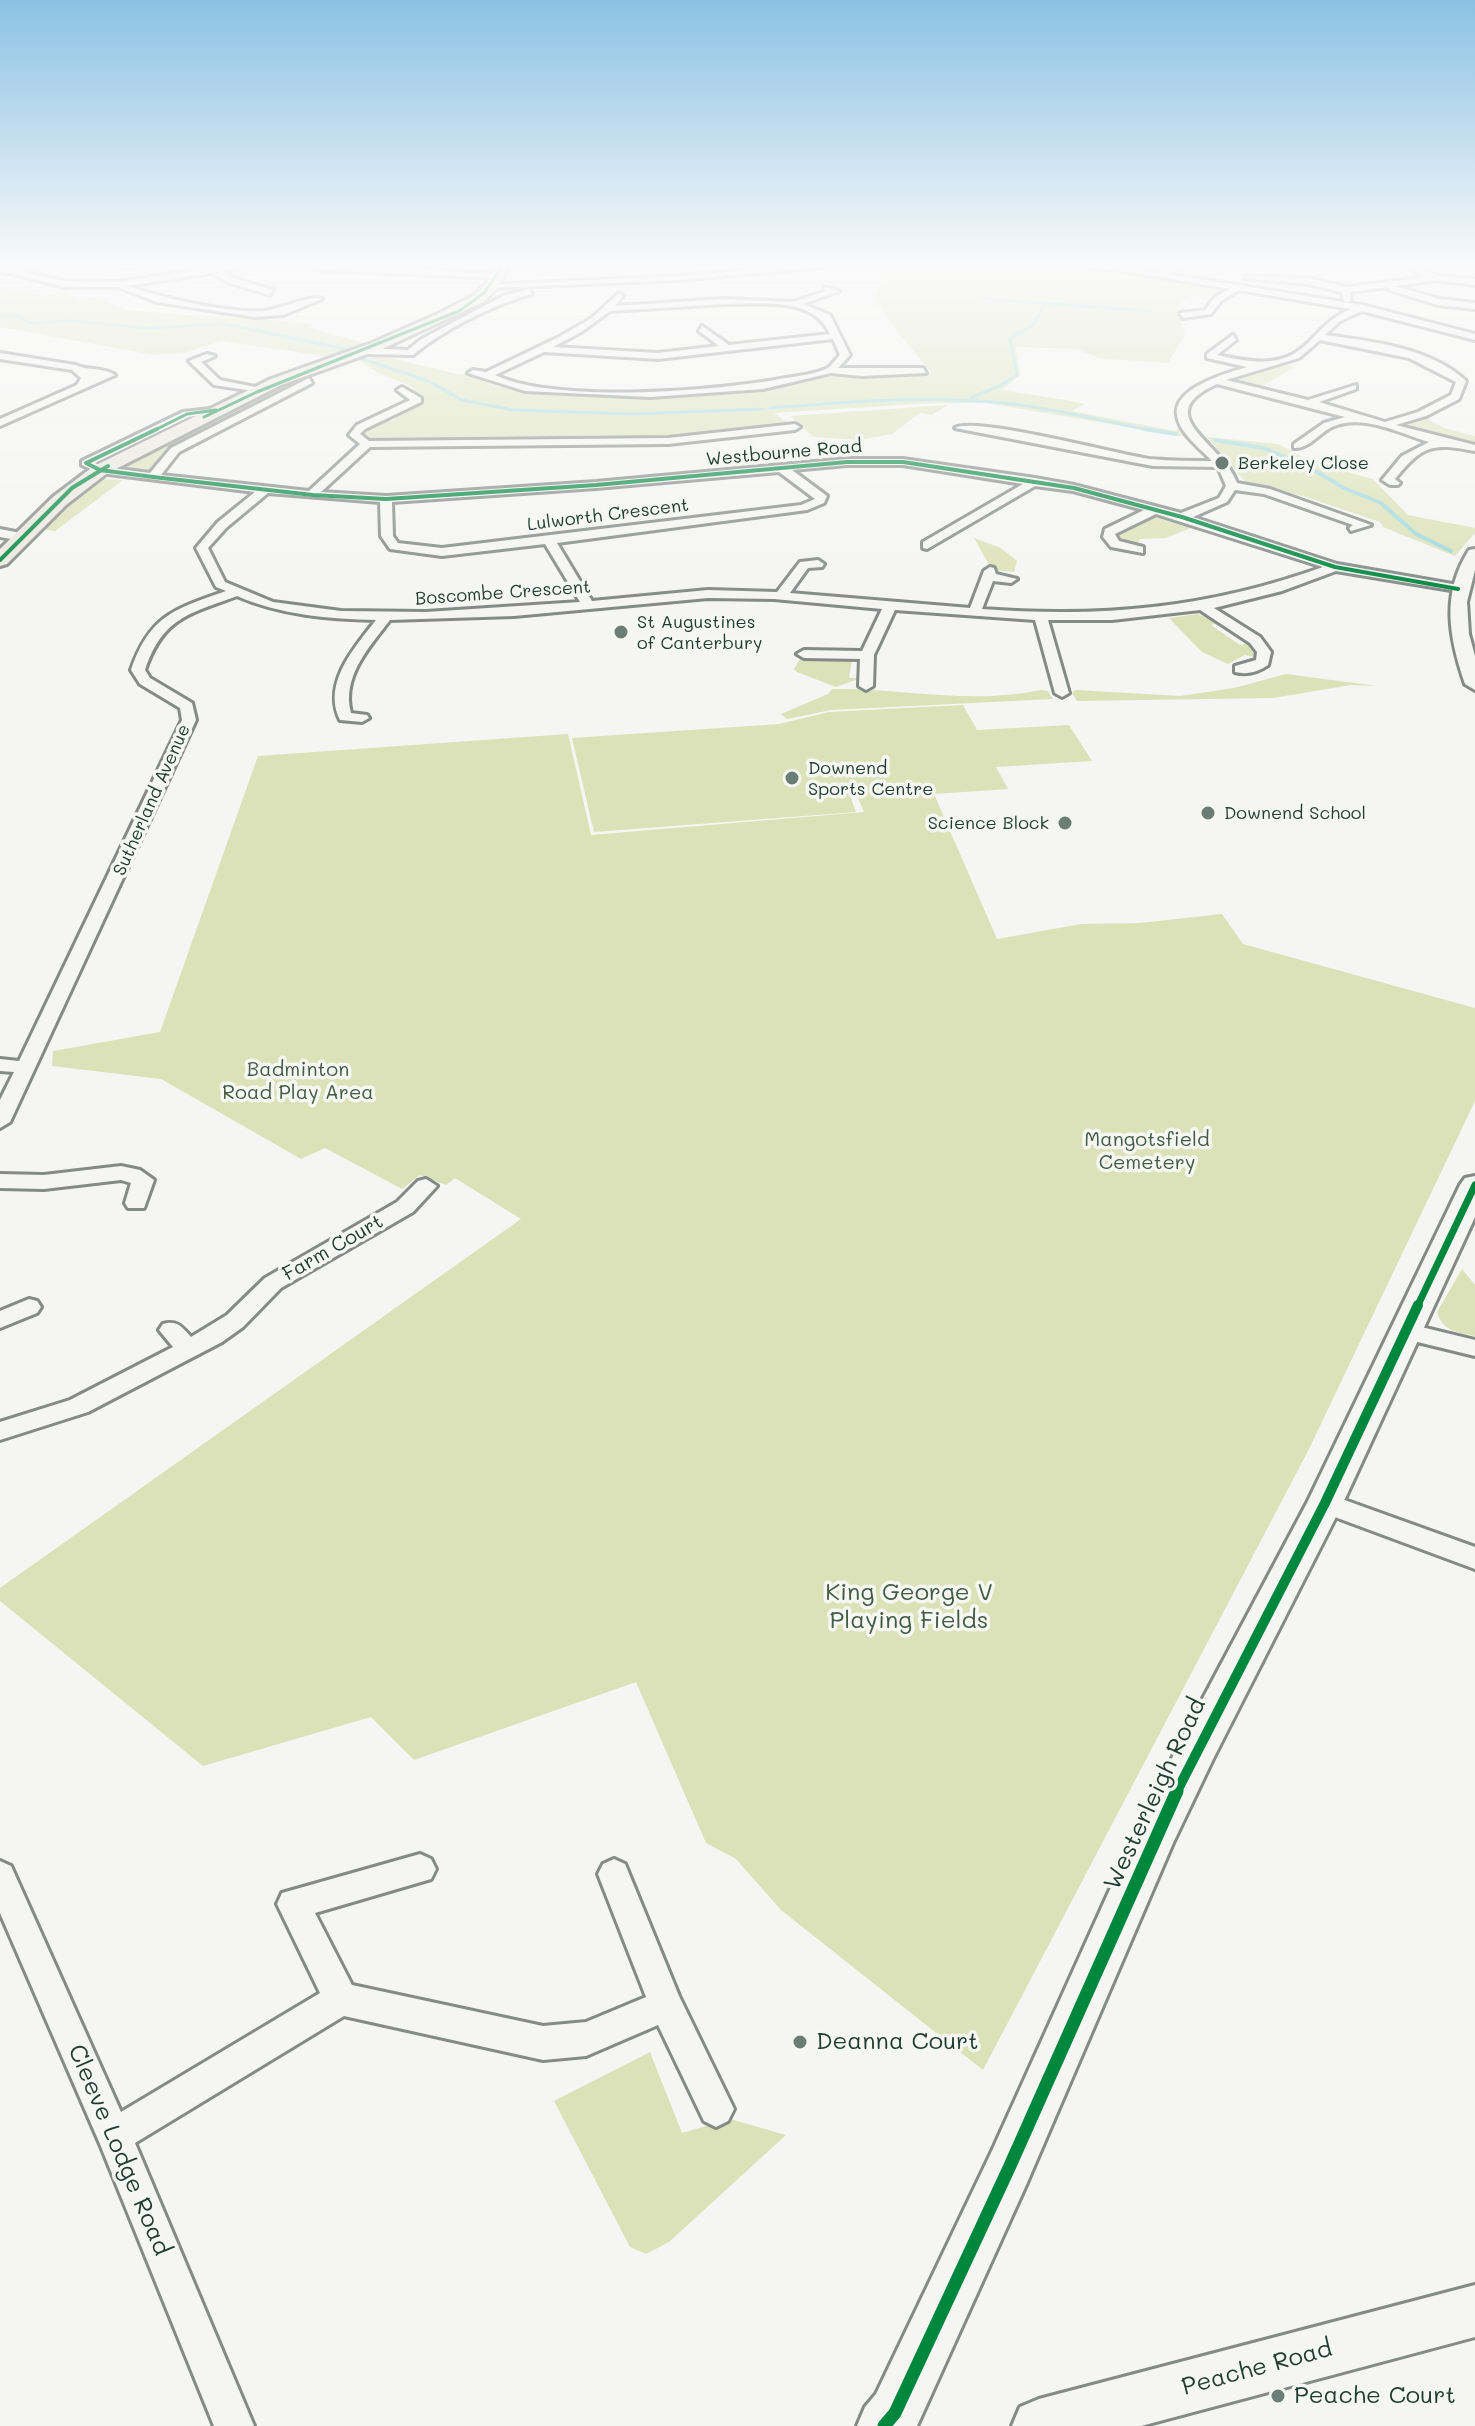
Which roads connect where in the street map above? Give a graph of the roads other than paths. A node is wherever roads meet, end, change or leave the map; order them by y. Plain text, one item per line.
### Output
1 (79, 375) edge
2 (209, 375) edge
3 (298, 375) edge
4 (492, 375) edge
5 (811, 375) edge
6 (1234, 375) edge
7 (1455, 375) edge
8 (309, 381) dead end
9 (1216, 381) junction
10 (260, 389) junction
11 (402, 390) dead end
12 (1355, 390) dead end
13 (1310, 403) junction
14 (1356, 417) junction
15 (0, 423) edge
16 (1386, 425) junction
17 (795, 427) dead end
18 (960, 428) dead end
19 (1438, 441) junction
20 (367, 444) junction
21 (1298, 446) dead end
22 (1475, 448) edge
23 (1218, 464) junction
24 (781, 468) junction
25 (100, 470) junction
26 (153, 477) junction
27 (1035, 481) junction
28 (1394, 483) dead end
29 (1232, 486) junction
30 (266, 489) junction
31 (311, 495) junction
32 (386, 499) junction
33 (1156, 509) junction
34 (1182, 517) junction
35 (1355, 528) dead end
36 (0, 533) edge
37 (22, 537) junction
38 (549, 540) junction
39 (927, 545) dead end
40 (1139, 550) dead end
41 (1475, 554) edge
42 (0, 560) edge
43 (818, 564) dead end
44 (1335, 567) junction
45 (1011, 579) dead end
46 (1458, 589) junction
47 (234, 593) junction
48 (781, 595) junction
49 (588, 605) junction
50 (890, 606) junction
51 (1205, 608) junction
52 (973, 613) junction
53 (385, 617) junction
54 (1041, 618) junction
55 (804, 654) dead end
56 (867, 655) junction
57 (1254, 670) dead end
58 (1475, 684) edge
59 (866, 686) dead end
60 (360, 691) dead end
61 (335, 693) junction
62 (1062, 693) dead end
63 (362, 718) dead end
64 (0, 1065) edge
65 (26, 1067) junction
66 (0, 1122) edge
67 (0, 1181) edge
68 (1475, 1185) edge
69 (426, 1186) dead end
70 (136, 1203) dead end
71 (29, 1307) dead end
72 (0, 1320) edge
73 (171, 1330) dead end
74 (1405, 1331) junction
75 (1475, 1348) edge
76 (188, 1349) junction
77 (0, 1431) edge
78 (1325, 1503) junction
79 (1475, 1558) edge
80 (420, 1869) dead end
81 (614, 1874) dead end
82 (0, 1876) edge
83 (341, 1999) junction
84 (666, 2005) junction
85 (716, 2109) dead end
86 (114, 2136) junction
87 (1475, 2311) edge
88 (900, 2422) edge
89 (234, 2426) edge
90 (1039, 2426) edge

1 - 15 street
2 - 10 street
3 - 10 main road
4 - 5 street
6 - 9 street
7 - 16 street
8 - 26 street
9 - 13 street
9 - 23 street
10 - 25 main road
11 - 20 street
12 - 13 street
13 - 14 street
14 - 16 street
14 - 21 street
16 - 19 street
17 - 20 street
18 - 23 street
19 - 22 street
19 - 28 street
20 - 31 street
23 - 29 street
24 - 27 street, Westbourne Road
24 - 32 street, Westbourne Road
24 - 38 street, Lulworth Crescent
25 - 26 street, Westbourne Road
25 - 37 main road
26 - 30 street, Westbourne Road
27 - 33 street, Westbourne Road
27 - 39 street
29 - 34 street
29 - 35 street
30 - 31 street, Westbourne Road
30 - 47 street, Boscombe Crescent
31 - 32 street, Westbourne Road
32 - 38 street, Lulworth Crescent
33 - 34 street, Westbourne Road
33 - 40 street
34 - 44 street, Westbourne Road
36 - 37 street
37 - 42 main road
38 - 49 street
41 - 46 street
43 - 48 street
44 - 46 street, Westbourne Road
44 - 51 street, Boscombe Crescent
45 - 52 street
46 - 58 street
47 - 53 street, Boscombe Crescent
47 - 65 street, Sutherland Avenue
48 - 49 street, Boscombe Crescent
48 - 50 street, Boscombe Crescent
49 - 53 street, Boscombe Crescent
50 - 52 street, Boscombe Crescent
50 - 56 street
51 - 54 street, Boscombe Crescent
51 - 57 street
52 - 54 street, Boscombe Crescent
53 - 61 street
54 - 62 street
55 - 56 street
56 - 59 street
60 - 61 street
61 - 63 street
64 - 65 street
65 - 66 street, Sutherland Avenue
67 - 70 street
68 - 74 street, Westerleigh Road
69 - 76 street, Farm Court
71 - 72 street
73 - 76 street
74 - 75 street
74 - 78 street, Westerleigh Road
76 - 77 street, Farm Court
78 - 79 street
78 - 88 street, Westerleigh Road
80 - 83 street
81 - 84 street
82 - 86 street, Cleeve Lodge Road
83 - 84 street
83 - 86 street
84 - 85 street
86 - 89 street, Cleeve Lodge Road
87 - 90 street, Peache Road

